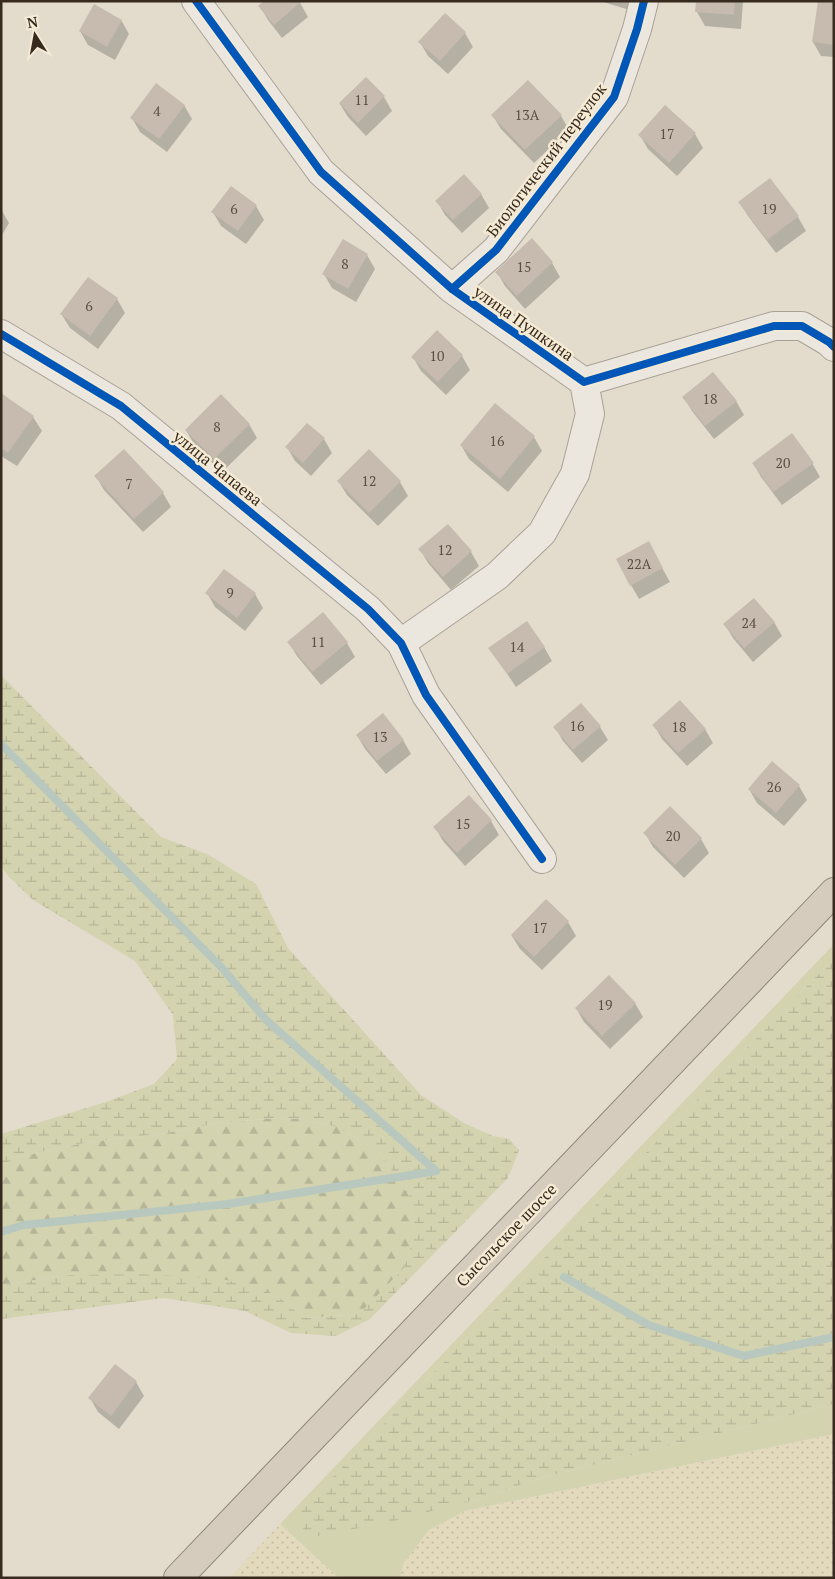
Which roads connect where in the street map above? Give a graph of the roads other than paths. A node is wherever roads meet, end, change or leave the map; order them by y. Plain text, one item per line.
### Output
1 (196, 1) edge
2 (644, 1) edge
3 (452, 289) junction
4 (1, 334) edge
5 (834, 346) edge
6 (584, 382) junction
7 (401, 643) junction
8 (542, 858) dead end
9 (834, 892) edge
10 (178, 1578) edge

1 - 3 street, улица Пушкина
2 - 3 street, Биологический переулок
3 - 6 street, улица Пушкина
4 - 7 street, улица Чапаева
5 - 6 street
6 - 7 street
7 - 8 street, улица Чапаева
9 - 10 highway, Сысольское шоссе

